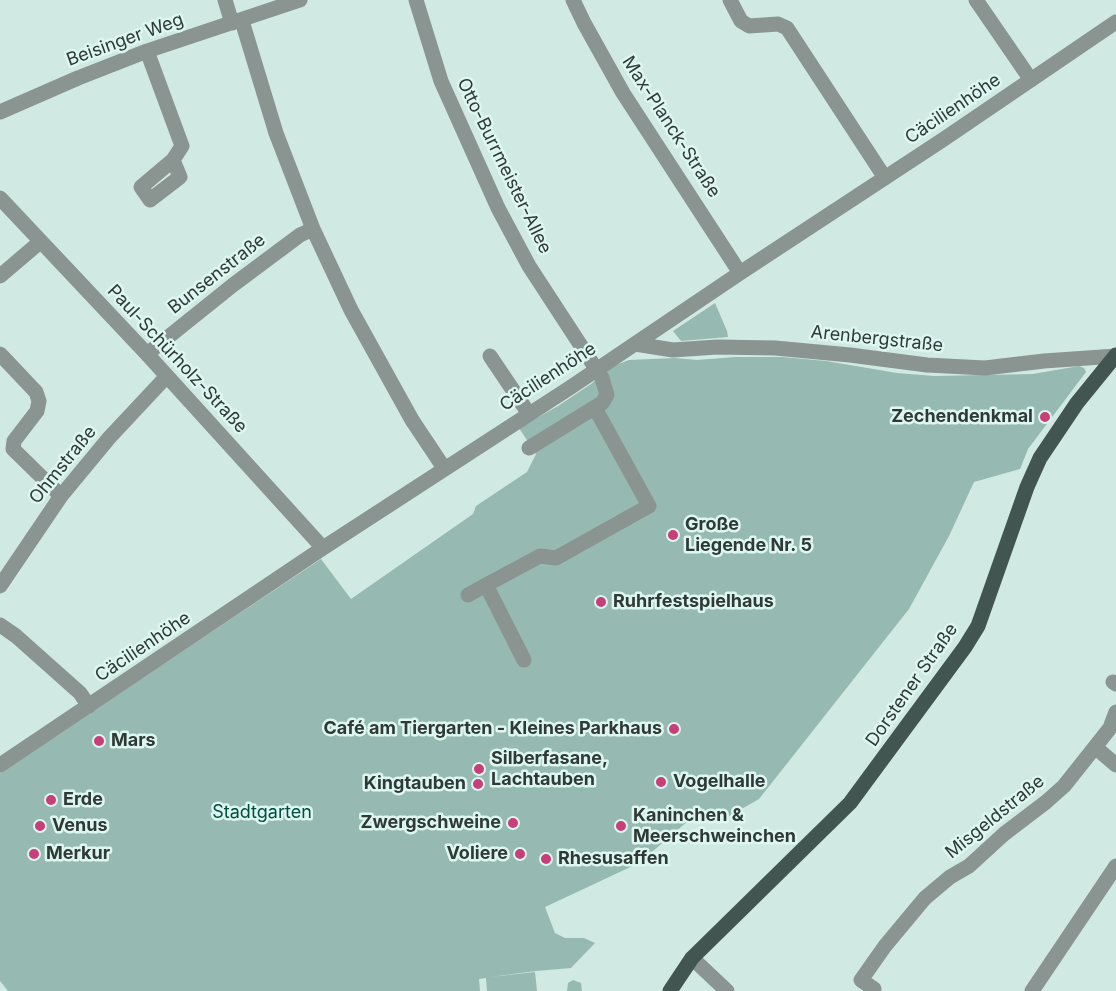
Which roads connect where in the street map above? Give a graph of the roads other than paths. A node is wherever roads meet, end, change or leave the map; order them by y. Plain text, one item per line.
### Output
1 (225, 0) edge
2 (300, 0) edge
3 (416, 0) edge
4 (573, 0) edge
5 (730, 0) edge
6 (976, 0) edge
7 (237, 22) junction
8 (1116, 22) edge
9 (147, 51) junction
10 (1031, 80) junction
11 (0, 112) edge
12 (173, 160) dead end
13 (885, 178) junction
14 (0, 198) edge
15 (313, 229) junction
16 (40, 242) junction
17 (740, 273) junction
18 (0, 276) edge
19 (635, 344) junction
20 (0, 354) edge
21 (147, 354) junction
22 (490, 356) dead end
23 (1116, 356) edge
24 (596, 369) junction
25 (167, 376) junction
26 (529, 414) junction
27 (599, 414) junction
28 (529, 448) dead end
29 (444, 468) junction
30 (61, 496) junction
31 (323, 548) junction
32 (486, 585) junction
33 (0, 586) edge
34 (468, 595) dead end
35 (0, 625) edge
36 (524, 660) dead end
37 (89, 706) junction
38 (1116, 712) edge
39 (1095, 747) junction
40 (0, 765) edge
41 (1116, 765) edge
42 (1116, 866) edge
43 (692, 958) junction
44 (873, 990) edge
45 (670, 991) edge
46 (727, 991) edge
47 (1032, 991) edge

1 - 7 street
2 - 7 street, Beisinger Weg
3 - 24 street, Otto-Burrmeister-Allee
4 - 17 street, Max-Planck-Straße
5 - 13 street
6 - 10 street
7 - 9 street, Beisinger Weg
7 - 15 street
8 - 10 street, Cäcilienhöhe
9 - 11 street, Beisinger Weg
9 - 12 street
10 - 13 street, Cäcilienhöhe
13 - 17 street, Cäcilienhöhe
14 - 16 street, Paul-Schürholz-Straße
15 - 21 street, Bunsenstraße
15 - 29 street
16 - 18 street
16 - 21 street, Paul-Schürholz-Straße
17 - 19 street, Cäcilienhöhe
19 - 23 street, Arenbergstraße
19 - 24 street, Cäcilienhöhe
20 - 30 street
21 - 25 street, Paul-Schürholz-Straße
22 - 26 street
23 - 43 main road, Dorstener Straße
24 - 26 street, Cäcilienhöhe
24 - 27 street, Otto-Burrmeister-Allee
25 - 30 street, Ohmstraße
25 - 31 street, Paul-Schürholz-Straße
26 - 29 street, Cäcilienhöhe
27 - 28 street
27 - 32 street
29 - 31 street, Cäcilienhöhe
30 - 33 street, Ohmstraße
31 - 37 street, Cäcilienhöhe
32 - 34 street
32 - 36 street
35 - 37 street
37 - 40 street, Cäcilienhöhe
38 - 39 street, Misgeldstraße
39 - 41 street
39 - 44 street, Misgeldstraße
42 - 47 street
43 - 45 main road, Dorstener Straße
43 - 46 street

